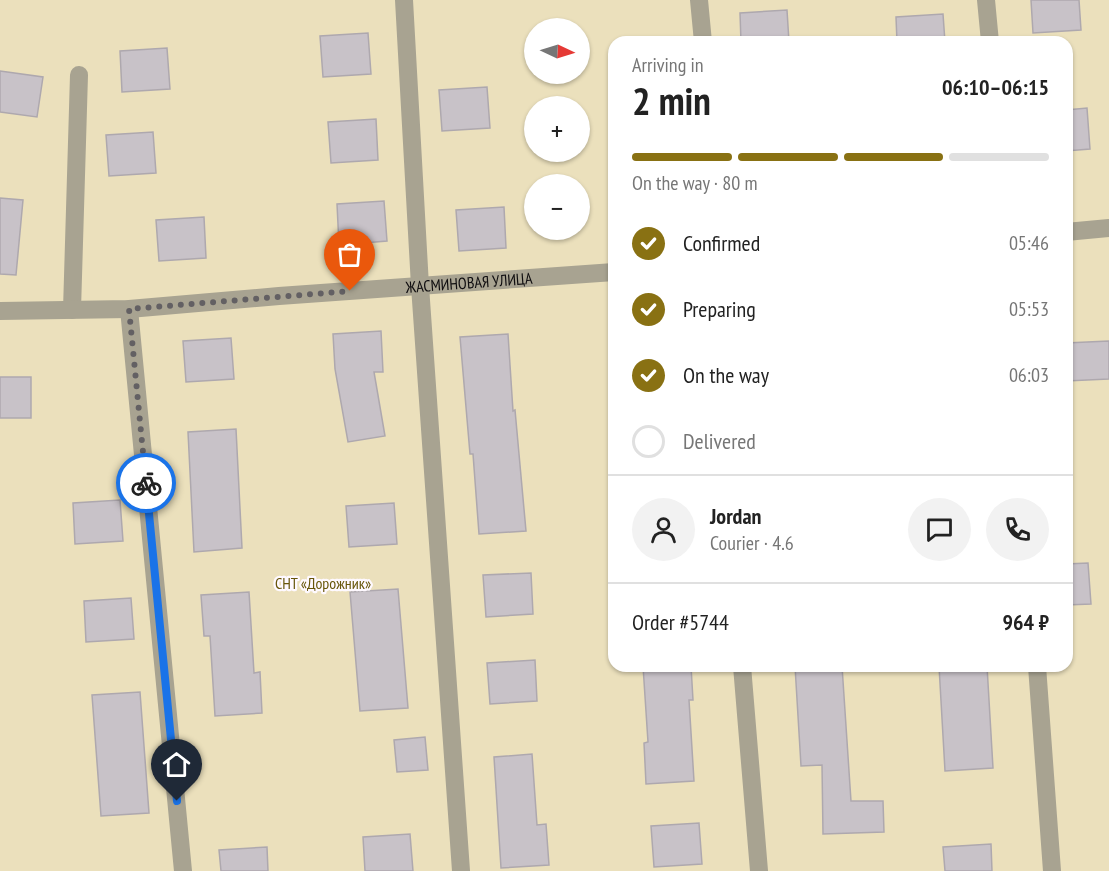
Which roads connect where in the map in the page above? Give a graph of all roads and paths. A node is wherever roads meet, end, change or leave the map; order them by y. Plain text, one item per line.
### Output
1 (404, 0) edge
2 (699, 0) edge
3 (986, 0) edge
4 (702, 36) edge
5 (989, 36) edge
6 (79, 75) dead end
7 (1109, 228) edge
8 (1073, 231) edge
9 (608, 272) edge
10 (420, 286) junction
11 (129, 309) junction
12 (72, 310) junction
13 (0, 311) edge
14 (742, 672) edge
15 (1037, 672) edge
16 (183, 871) edge
17 (461, 871) edge
18 (759, 871) edge
19 (1052, 871) edge

1 - 10 street
2 - 4 street
3 - 5 street
6 - 12 street
7 - 8 street
9 - 10 street, ЖАСМИНОВАЯ УЛИЦА
10 - 11 street, ЖАСМИНОВАЯ УЛИЦА
10 - 17 street
11 - 12 street, ЖАСМИНОВАЯ УЛИЦА
11 - 16 street
12 - 13 street, ЖАСМИНОВАЯ УЛИЦА
14 - 18 street
15 - 19 street

